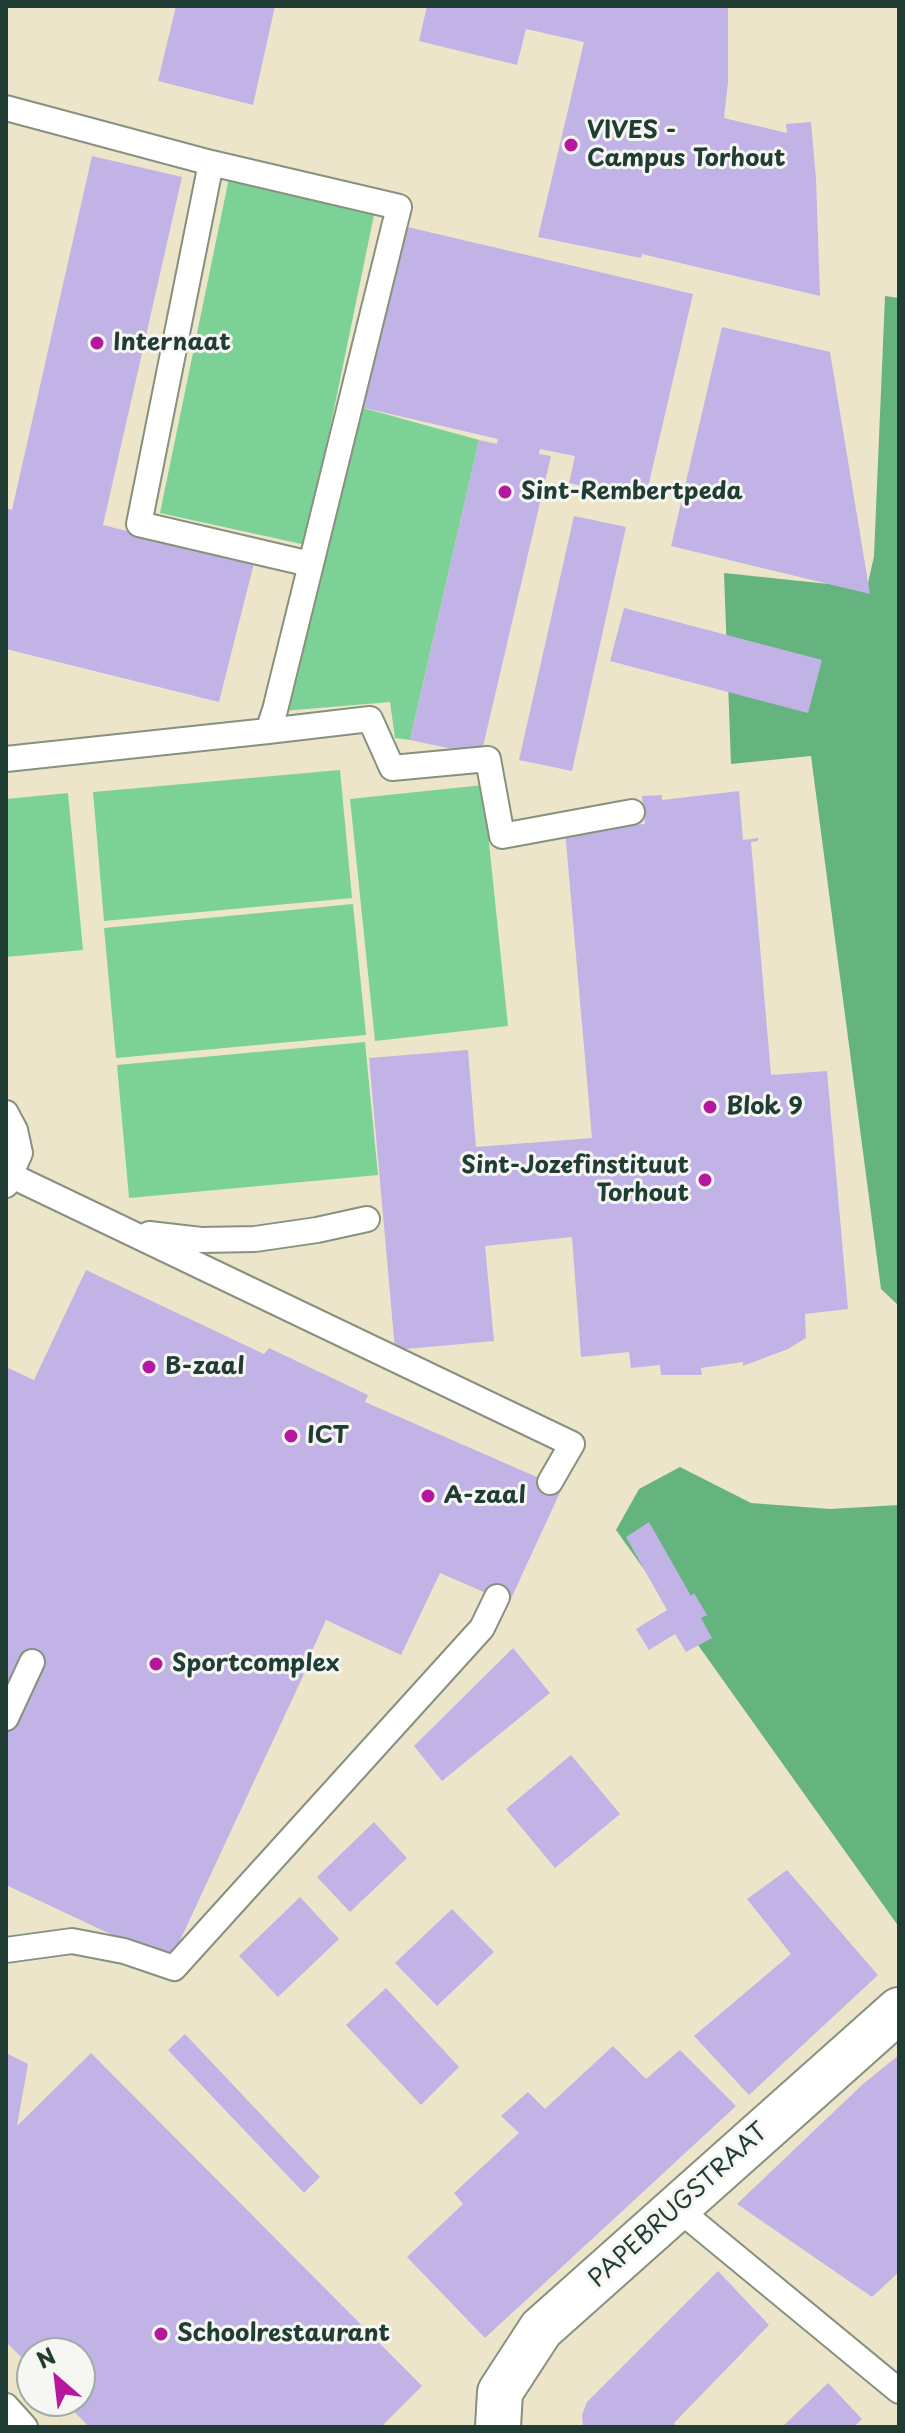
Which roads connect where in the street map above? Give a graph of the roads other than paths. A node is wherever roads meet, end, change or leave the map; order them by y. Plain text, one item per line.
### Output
1 (6, 108) edge
2 (211, 163) junction
3 (310, 564) junction
4 (268, 731) junction
5 (6, 759) edge
6 (632, 812) dead end
7 (6, 1113) edge
8 (8, 1180) edge
9 (367, 1219) dead end
10 (131, 1233) junction
11 (550, 1482) dead end
12 (497, 1597) dead end
13 (32, 1662) dead end
14 (6, 1718) edge
15 (6, 1950) edge
16 (899, 2010) edge
17 (677, 2208) junction
18 (899, 2391) edge
19 (6, 2406) edge
20 (25, 2427) edge
21 (498, 2427) edge

1 - 2 lane
2 - 3 lane
2 - 3 lane
3 - 4 lane
4 - 5 lane
4 - 6 lane
7 - 8 lane
8 - 10 lane
9 - 10 lane
10 - 11 lane
12 - 15 lane
13 - 14 lane
16 - 17 street, PAPEBRUGSTRAAT
17 - 18 lane
17 - 21 street, PAPEBRUGSTRAAT
19 - 20 lane

